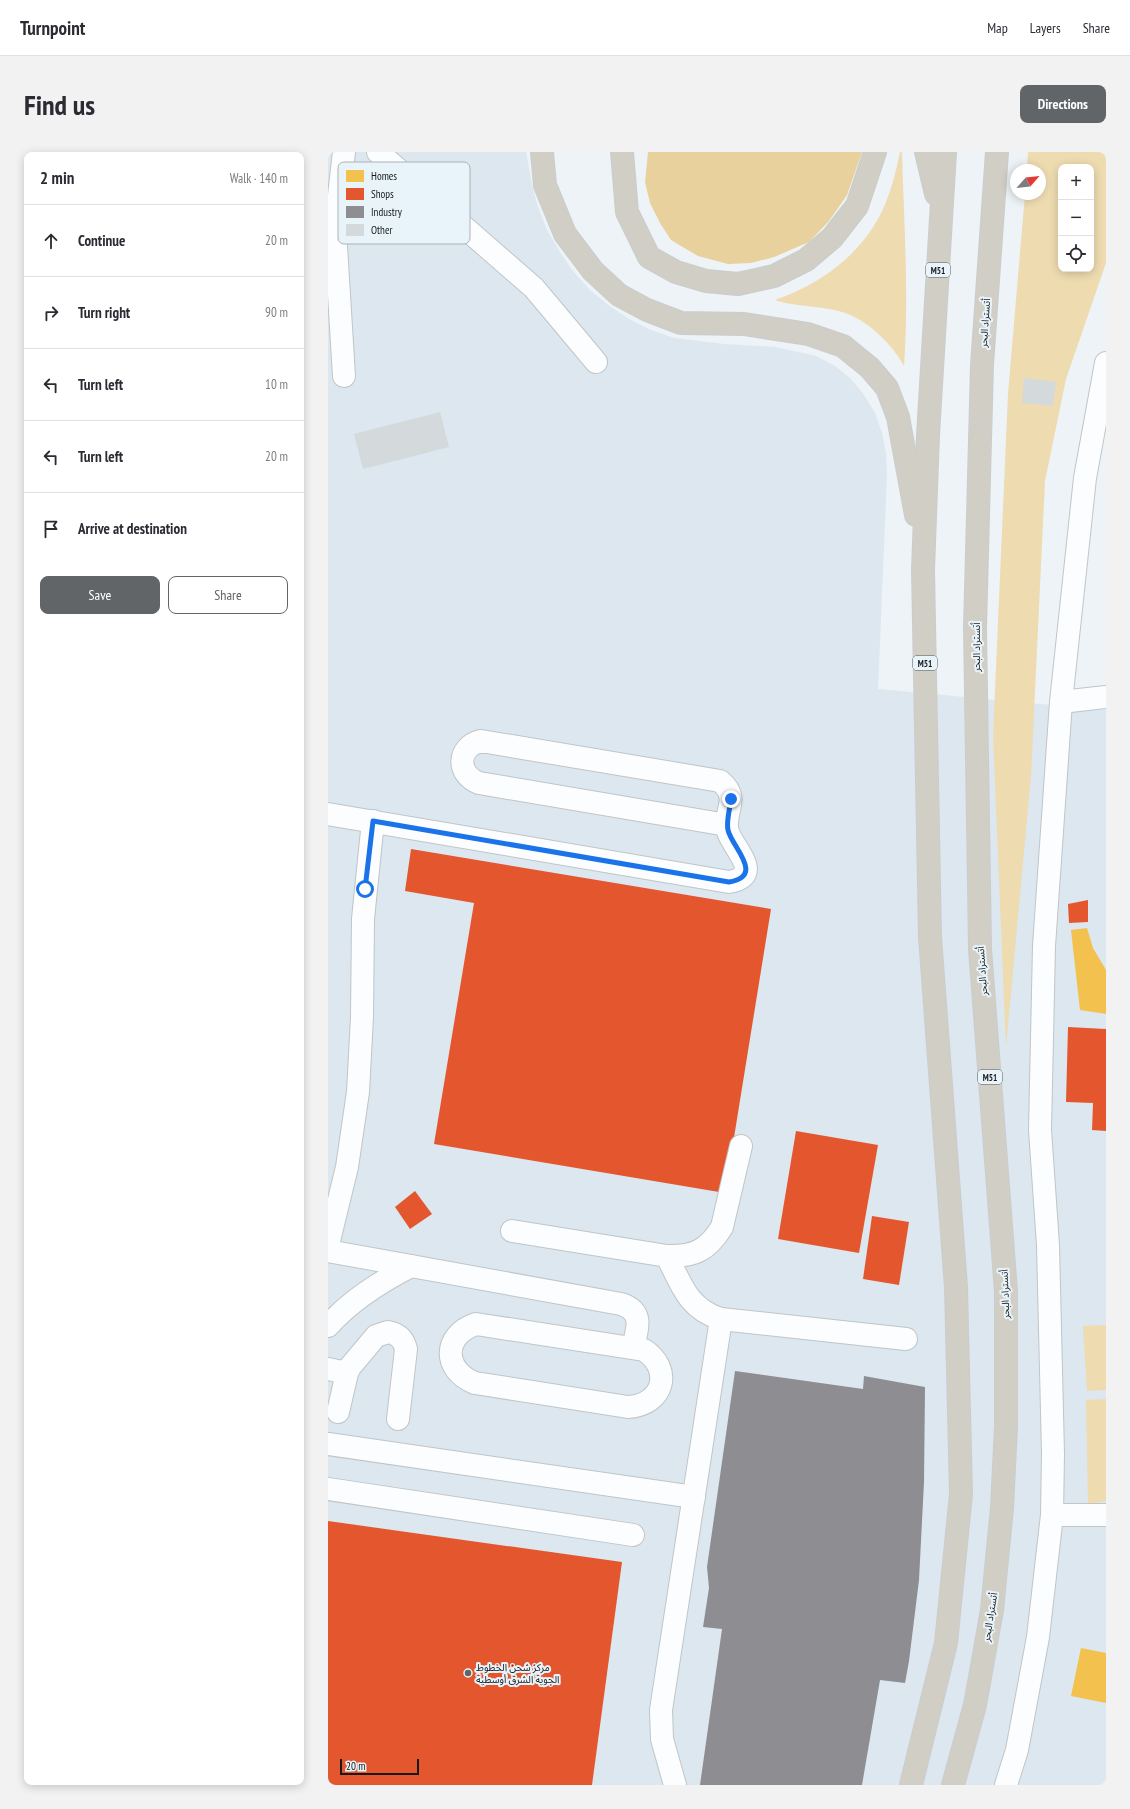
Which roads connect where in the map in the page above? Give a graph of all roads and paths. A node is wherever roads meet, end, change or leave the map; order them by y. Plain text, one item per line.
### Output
1 (344, 152) edge
2 (378, 152) edge
3 (542, 152) edge
4 (622, 152) edge
5 (875, 152) edge
6 (926, 152) edge
7 (945, 152) edge
8 (997, 152) edge
9 (1008, 152) edge
10 (343, 162) edge
11 (389, 162) edge
12 (338, 204) edge
13 (941, 216) junction
14 (470, 232) edge
15 (990, 263) junction
16 (596, 362) dead end
17 (1106, 363) edge
18 (344, 376) dead end
19 (923, 570) junction
20 (1106, 697) edge
21 (1061, 702) junction
22 (328, 814) edge
23 (373, 821) junction
24 (727, 825) junction
25 (741, 1146) dead end
26 (512, 1231) dead end
27 (328, 1245) edge
28 (328, 1251) edge
29 (667, 1256) junction
30 (411, 1266) junction
31 (721, 1319) junction
32 (328, 1326) edge
33 (906, 1338) dead end
34 (633, 1348) junction
35 (338, 1371) edge
36 (338, 1412) dead end
37 (398, 1420) dead end
38 (328, 1444) edge
39 (328, 1489) edge
40 (694, 1497) junction
41 (1052, 1515) junction
42 (1106, 1515) edge
43 (633, 1535) dead end
44 (675, 1785) edge
45 (911, 1785) edge
46 (952, 1785) edge
47 (1006, 1785) edge

1 - 10 street
2 - 11 street
3 - 19 highway
4 - 5 highway
6 - 13 highway
7 - 13 highway, M51
8 - 15 highway, أتستراد البحر / M51
9 - 15 highway
12 - 18 street
13 - 19 highway, M51
14 - 16 street
15 - 46 highway, أتستراد البحر / M51
17 - 21 street
19 - 45 highway, M51
20 - 21 street
21 - 41 street
22 - 23 street
23 - 24 street
23 - 27 street
24 - 24 street
25 - 29 street
26 - 29 street
28 - 30 street
29 - 31 street
30 - 32 street
30 - 34 street
31 - 33 street
31 - 40 street
34 - 34 street
35 - 36 street
35 - 37 street
38 - 40 street
39 - 43 street
40 - 44 street
41 - 42 street
41 - 47 street

